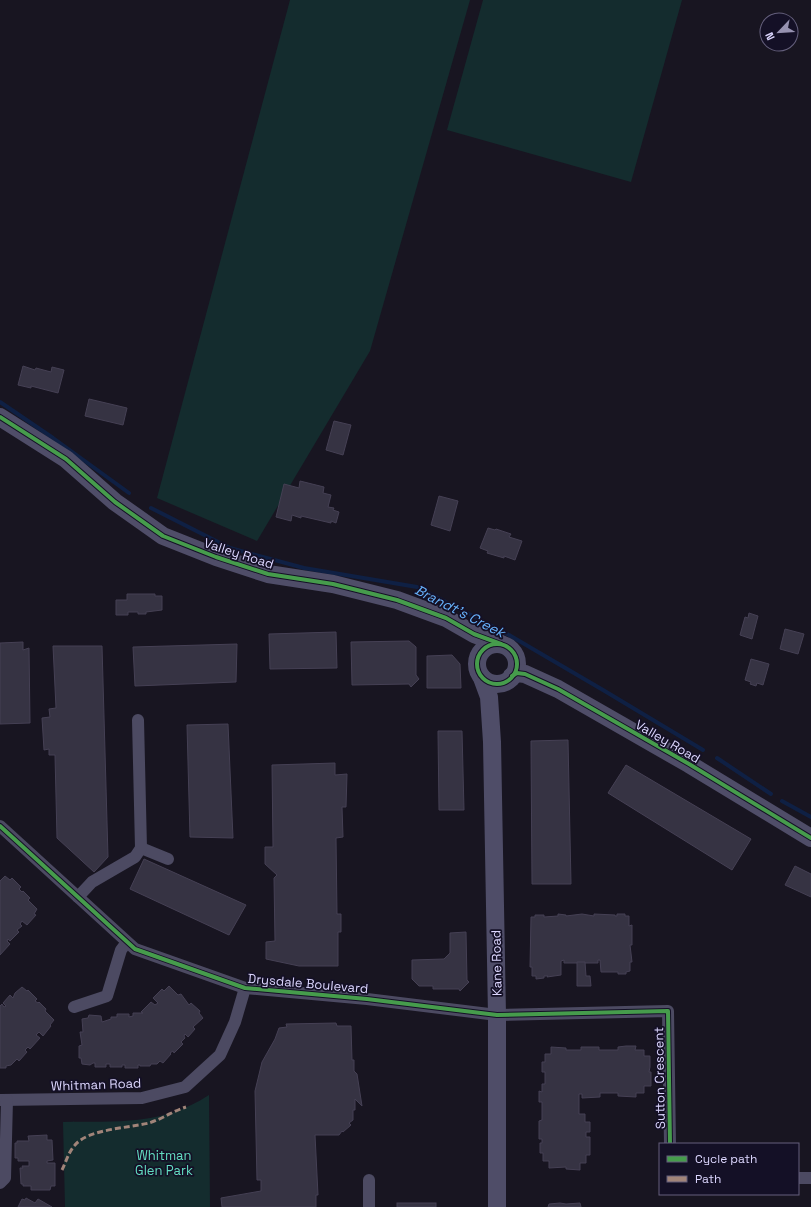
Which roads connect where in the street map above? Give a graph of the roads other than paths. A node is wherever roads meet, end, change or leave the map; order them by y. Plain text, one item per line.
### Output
1 (0, 417) edge
2 (446, 618) junction
3 (506, 647) junction
4 (479, 671) junction
5 (510, 678) junction
6 (558, 689) junction
7 (138, 720) dead end
8 (492, 742) junction
9 (0, 826) edge
10 (811, 838) edge
11 (141, 848) junction
12 (168, 859) dead end
13 (78, 897) junction
14 (127, 942) junction
15 (245, 988) junction
16 (74, 1007) dead end
17 (668, 1011) joint
18 (497, 1015) junction
19 (4, 1100) edge
20 (670, 1143) edge
21 (799, 1178) edge
22 (811, 1178) edge
23 (369, 1180) dead end
24 (0, 1183) edge
25 (369, 1207) edge
26 (497, 1207) edge

1 - 2 street, Valley Road
2 - 3 street, Valley Road
2 - 4 street, Valley Road
3 - 4 street
3 - 5 street
3 - 6 street, Valley Road
4 - 5 street, Valley Road
4 - 8 street, Kane Road
5 - 6 street, Valley Road
5 - 8 street, Kane Road
6 - 10 street, Valley Road
7 - 11 street
8 - 18 street, Kane Road
9 - 13 street, Drysdale Boulevard
11 - 12 street
11 - 13 street
13 - 14 street, Drysdale Boulevard
14 - 15 street, Drysdale Boulevard
14 - 16 street
15 - 18 street, Drysdale Boulevard
15 - 19 street, Whitman Road
17 - 18 street, Drysdale Boulevard
17 - 20 street, Sutton Crescent
18 - 26 street, Kane Road
19 - 24 street, Whitman Road
21 - 22 street
23 - 25 street

